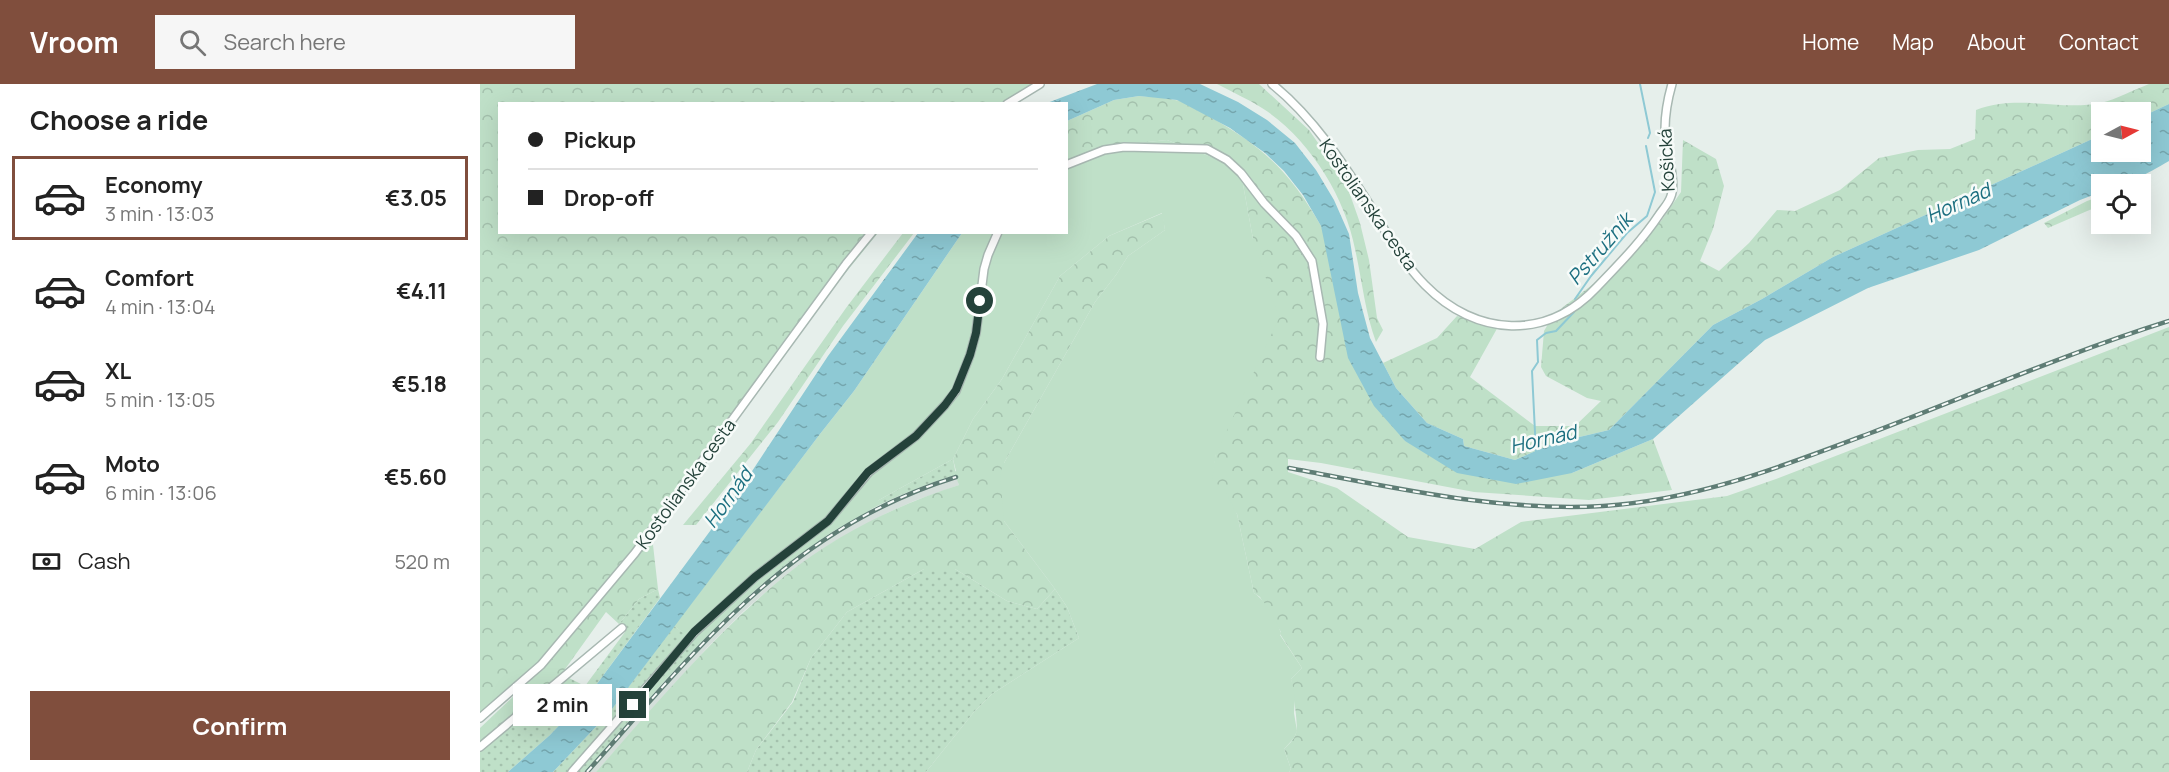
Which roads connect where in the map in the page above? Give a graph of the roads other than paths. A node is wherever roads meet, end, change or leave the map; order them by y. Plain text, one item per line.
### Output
1 (1040, 84) edge
2 (1272, 84) edge
3 (1672, 84) edge
4 (1010, 102) edge
5 (1068, 164) edge
6 (870, 234) edge
7 (997, 234) edge
8 (1575, 308) joint
9 (1320, 357) dead end
10 (622, 628) dead end
11 (480, 718) edge
12 (480, 747) edge
13 (572, 772) edge

1 - 4 street
2 - 8 street, Kostolianska cesta
3 - 8 street, Košická
5 - 9 street
6 - 11 street, Kostolianska cesta
7 - 13 street
10 - 12 street

